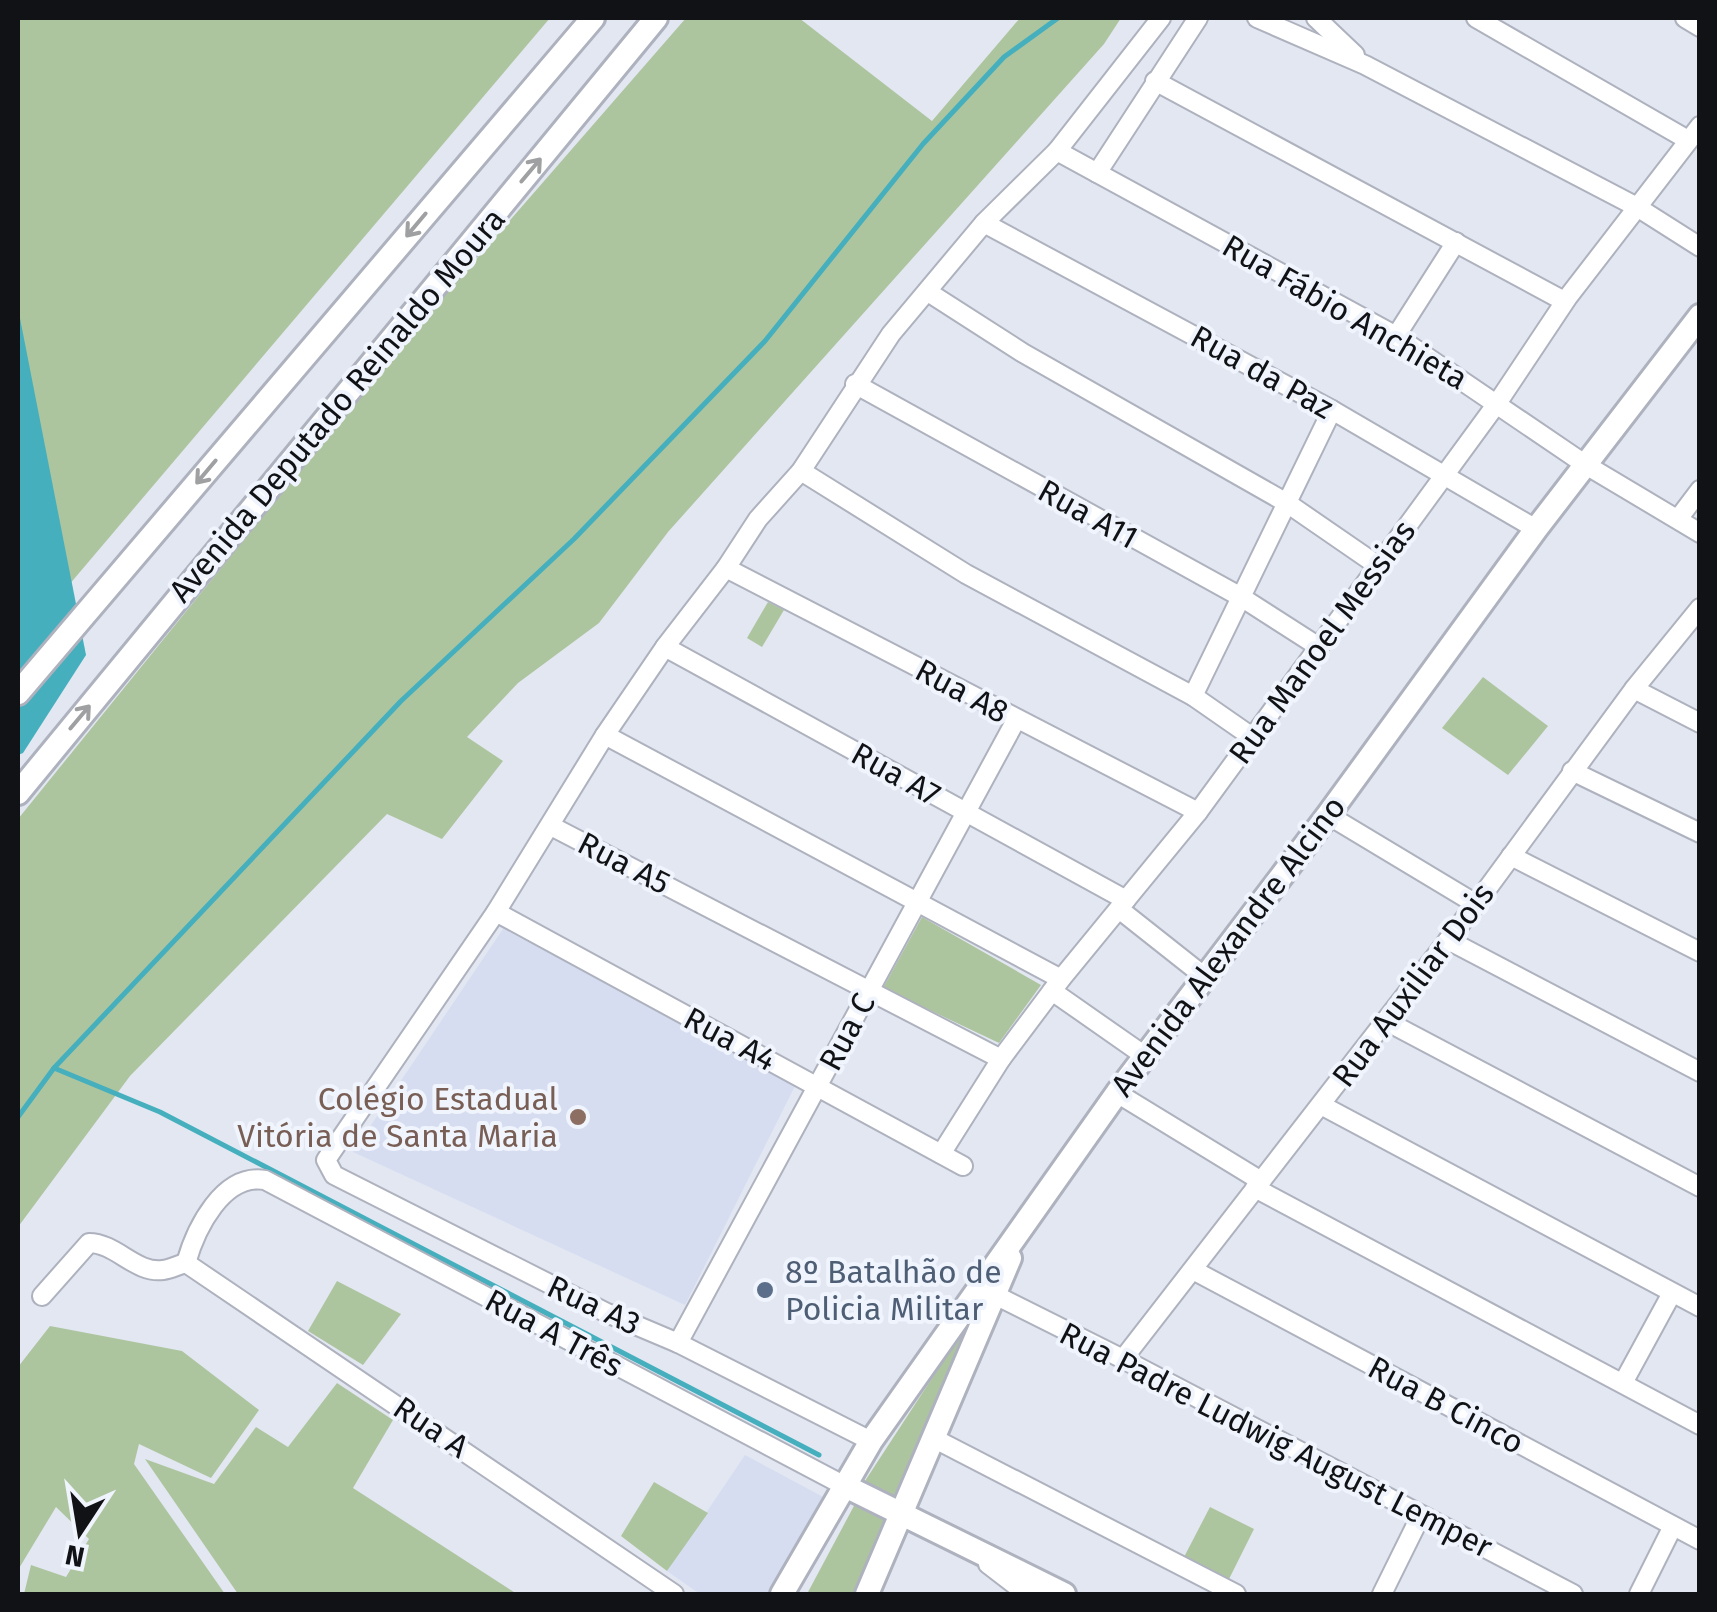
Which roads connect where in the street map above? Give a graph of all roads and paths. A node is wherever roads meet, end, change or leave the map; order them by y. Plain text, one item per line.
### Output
1 (593, 18) edge
2 (656, 18) edge
3 (1161, 18) edge
4 (1198, 18) edge
5 (1256, 18) edge
6 (1316, 18) edge
7 (1476, 18) edge
8 (1684, 18) edge
9 (1700, 28) edge
10 (1365, 65) junction
11 (1156, 80) junction
12 (1694, 133) edge
13 (1057, 151) junction
14 (1097, 173) junction
15 (1637, 207) junction
16 (984, 223) junction
17 (1456, 242) junction
18 (1700, 246) edge
19 (928, 292) junction
20 (1564, 302) junction
21 (1696, 327) edge
22 (1396, 336) junction
23 (855, 384) junction
24 (1498, 402) junction
25 (1332, 410) junction
26 (1586, 464) junction
27 (801, 470) junction
28 (1444, 476) junction
29 (1700, 490) edge
30 (1286, 502) junction
31 (1678, 520) junction
32 (1536, 529) junction
33 (1700, 532) edge
34 (1377, 565) junction
35 (726, 568) junction
36 (1241, 597) junction
37 (1700, 608) edge
38 (665, 647) junction
39 (1319, 647) junction
40 (1634, 689) junction
41 (18, 693) edge
42 (1193, 696) junction
43 (1016, 720) junction
44 (1700, 723) edge
45 (606, 735) junction
46 (1252, 737) junction
47 (1572, 771) junction
48 (18, 792) edge
49 (966, 812) junction
50 (1198, 812) junction
51 (1328, 816) junction
52 (551, 826) junction
53 (1700, 834) edge
54 (1511, 856) junction
55 (917, 902) junction
56 (1476, 904) junction
57 (1123, 905) junction
58 (496, 912) junction
59 (1448, 940) junction
60 (1700, 952) edge
61 (1205, 977) junction
62 (1056, 985) junction
63 (868, 992) junction
64 (1386, 1021) junction
65 (1145, 1056) junction
66 (1002, 1060) junction
67 (1700, 1072) edge
68 (817, 1087) junction
69 (1116, 1093) junction
70 (1321, 1105) junction
71 (941, 1154) junction
72 (326, 1160) joint
73 (963, 1166) dead end
74 (1258, 1184) junction
75 (1700, 1188) edge
76 (186, 1262) junction
77 (1193, 1270) junction
78 (987, 1291) junction
79 (1672, 1293) junction
80 (42, 1296) dead end
81 (1700, 1307) edge
82 (678, 1343) junction
83 (1123, 1359) junction
84 (1623, 1383) junction
85 (1700, 1425) edge
86 (934, 1438) junction
87 (871, 1440) junction
88 (843, 1485) junction
89 (900, 1511) junction
90 (1421, 1515) junction
91 (1673, 1526) junction
92 (1700, 1540) edge
93 (965, 1546) junction
94 (674, 1594) edge
95 (782, 1594) edge
96 (866, 1594) edge
97 (1027, 1594) edge
98 (1064, 1594) edge
99 (1236, 1594) edge
100 (1382, 1594) edge
101 (1574, 1594) edge
102 (1639, 1594) edge

1 -> 41 street, Avenida Deputado Reinaldo Moura
48 -> 2 street, Avenida Deputado Reinaldo Moura
3 - 13 street
4 - 11 street
5 - 10 street
6 - 10 street
7 - 12 street
8 - 9 street
10 - 15 street
11 - 14 street
11 - 17 street
12 - 15 street, Rua Manoel Messias
13 - 14 street, Rua Fábio Anchieta
13 - 16 street
14 - 22 street, Rua Fábio Anchieta
15 - 18 street
15 - 20 street, Rua Manoel Messias
16 - 19 street
16 - 25 street, Rua da Paz
17 - 20 street
17 - 22 street
19 - 23 street
19 - 30 street
20 - 24 street, Rua Manoel Messias
21 - 26 street, Avenida Alexandre Alcino
22 - 24 street, Rua Fábio Anchieta
23 - 27 street
23 - 36 street, Rua A11
24 - 26 street, Rua Fábio Anchieta
24 - 28 street, Rua Manoel Messias
25 - 28 street, Rua da Paz
25 - 30 street
26 - 31 street, Rua Fábio Anchieta
26 - 32 street, Avenida Alexandre Alcino
27 - 35 street
27 - 42 street
28 - 32 street, Rua da Paz
28 - 34 street, Rua Manoel Messias
29 - 31 street
30 - 34 street
30 - 36 street
31 - 33 street, Rua Fábio Anchieta
32 - 51 street, Avenida Alexandre Alcino
34 - 39 street, Rua Manoel Messias
35 - 38 street
35 - 43 street, Rua A8
36 - 39 street, Rua A11
36 - 42 street
37 - 40 street, Rua Auxiliar Dois
38 - 45 street
38 - 49 street, Rua A7
39 - 46 street, Rua Manoel Messias
40 - 44 street
40 - 47 street, Rua Auxiliar Dois
42 - 46 street
43 - 49 street, Rua C
43 - 50 street, Rua A8
45 - 52 street
45 - 55 street
46 - 50 street, Rua Manoel Messias
47 - 53 street
47 - 54 street, Rua Auxiliar Dois
49 - 55 street, Rua C
49 - 57 street, Rua A7
50 - 57 street, Rua Manoel Messias
51 - 56 street
51 - 61 street, Avenida Alexandre Alcino
52 - 58 street, Rua A5
52 - 63 street, Rua A5
54 - 56 street, Rua Auxiliar Dois
54 - 60 street
55 - 62 street
55 - 63 street, Rua C
56 - 59 street, Rua Auxiliar Dois
57 - 61 street, Rua A7
57 - 62 street, Rua Manoel Messias
58 - 68 street, Rua A4
58 - 72 street, Rua A5
59 - 64 street, Rua Auxiliar Dois
59 - 67 street
61 - 65 street, Avenida Alexandre Alcino
62 - 65 street
62 - 66 street, Rua Manoel Messias
63 - 66 street, Rua A5
63 - 68 street, Rua C
64 - 70 street, Rua Auxiliar Dois
64 - 75 street
65 - 69 street, Avenida Alexandre Alcino
66 - 71 street, Rua Manoel Messias
68 - 71 street, Rua A4
68 - 82 street, Rua C
69 - 74 street
69 - 78 street, Avenida Alexandre Alcino
70 - 74 street, Rua Auxiliar Dois
70 - 79 street
71 - 73 street, Rua A4
72 - 82 street, Rua A3
74 - 77 street, Rua Auxiliar Dois
74 - 84 street
76 - 80 street
76 - 88 street, Rua A Três
76 - 94 street, Rua A
77 - 83 street, Rua Auxiliar Dois
77 - 91 street, Rua B Cinco
78 - 83 street, Rua Padre Ludwig August Lemper
78 - 86 street
78 - 87 street, Avenida Alexandre Alcino
79 - 81 street
79 - 84 street
82 - 87 street, Rua A3
83 - 90 street, Rua Padre Ludwig August Lemper
84 - 85 street
86 - 89 street
86 - 99 street
87 - 88 street, Avenida Alexandre Alcino
88 - 89 street
88 - 95 street, Avenida Alexandre Alcino
89 - 93 street
89 - 96 street
90 - 100 street
90 - 101 street, Rua Padre Ludwig August Lemper
91 - 92 street, Rua B Cinco
91 - 102 street
93 - 97 street
93 - 98 street

